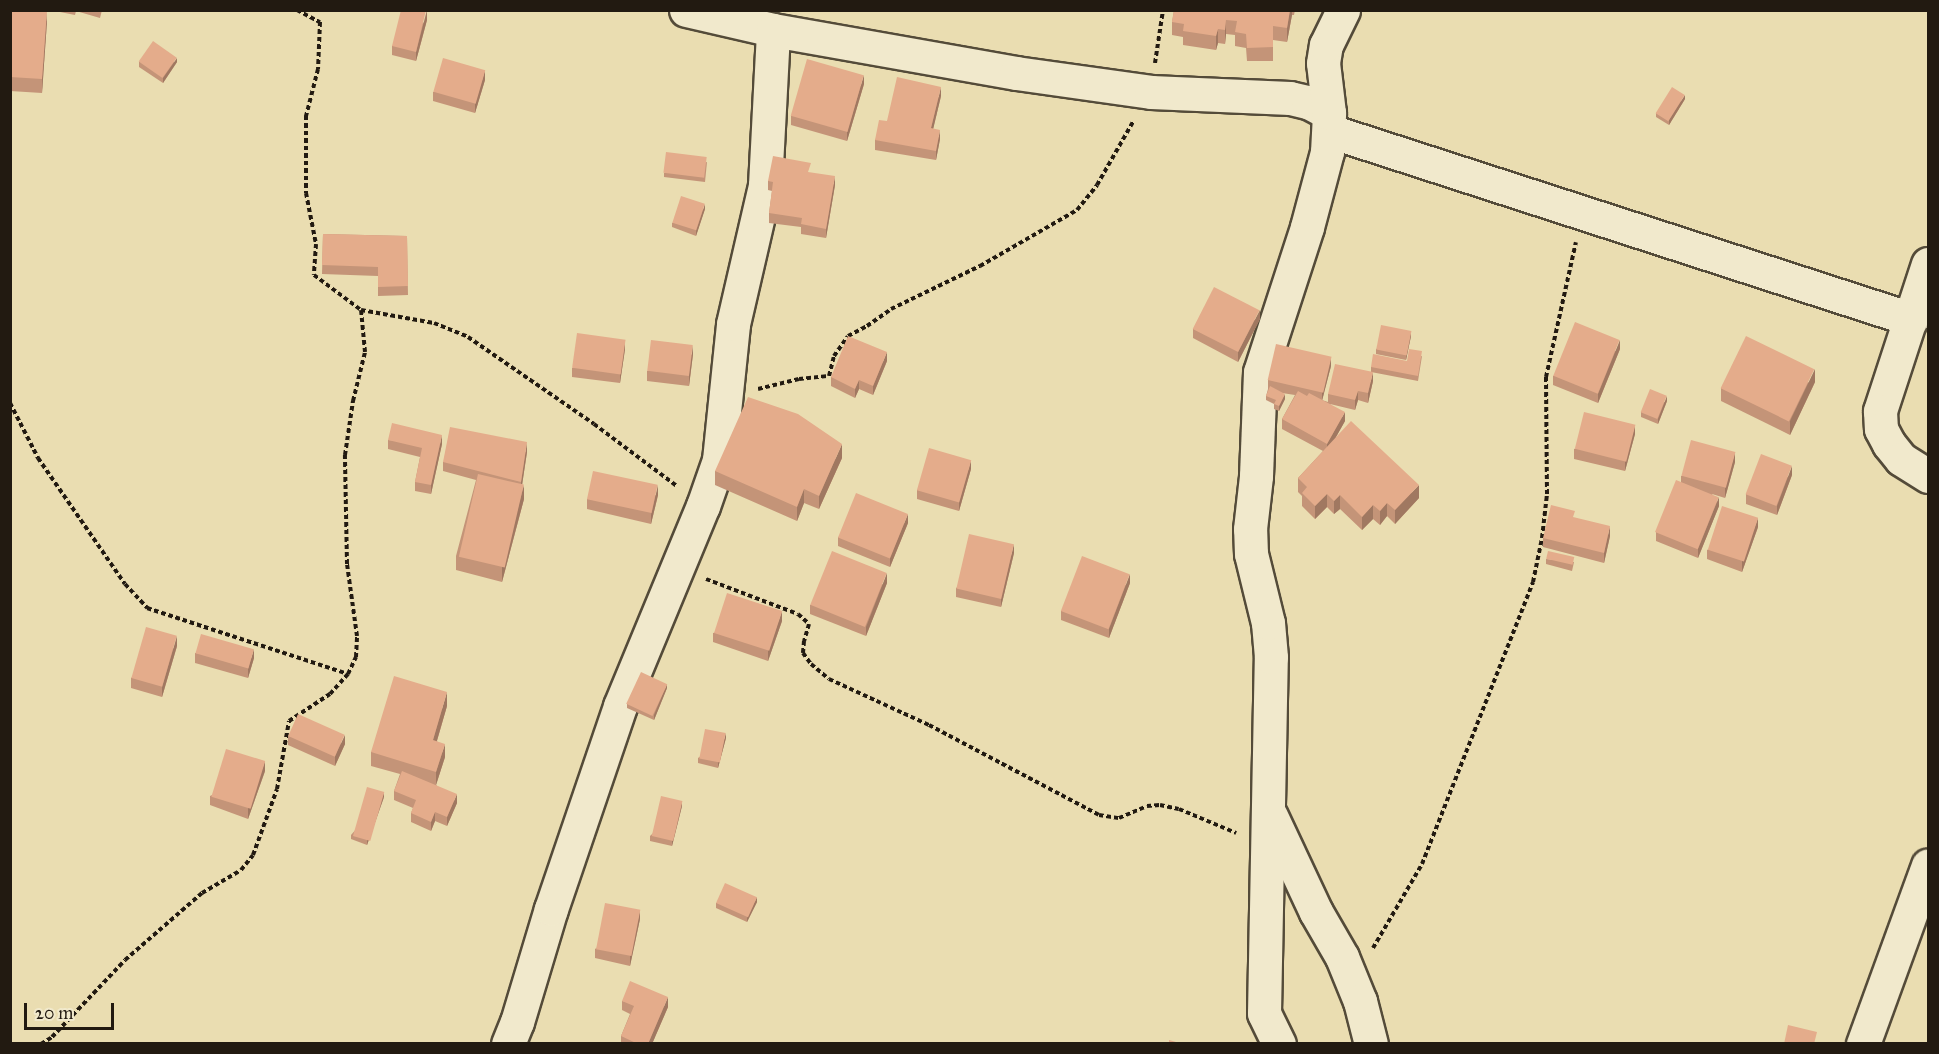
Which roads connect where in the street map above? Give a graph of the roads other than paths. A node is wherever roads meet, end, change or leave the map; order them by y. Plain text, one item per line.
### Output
1 (686, 10) edge
2 (1343, 10) edge
3 (773, 30) junction
4 (1330, 122) junction
5 (1929, 264) edge
6 (1911, 319) junction
7 (1929, 476) edge
8 (1267, 806) junction
9 (1929, 865) edge
10 (508, 1044) edge
11 (1279, 1044) edge
12 (1371, 1044) edge
13 (1863, 1044) edge

1 - 3 street
2 - 4 street
3 - 4 street
3 - 10 street
4 - 6 street
4 - 8 street
5 - 6 street
6 - 7 street
8 - 11 street
8 - 12 street
9 - 13 street

